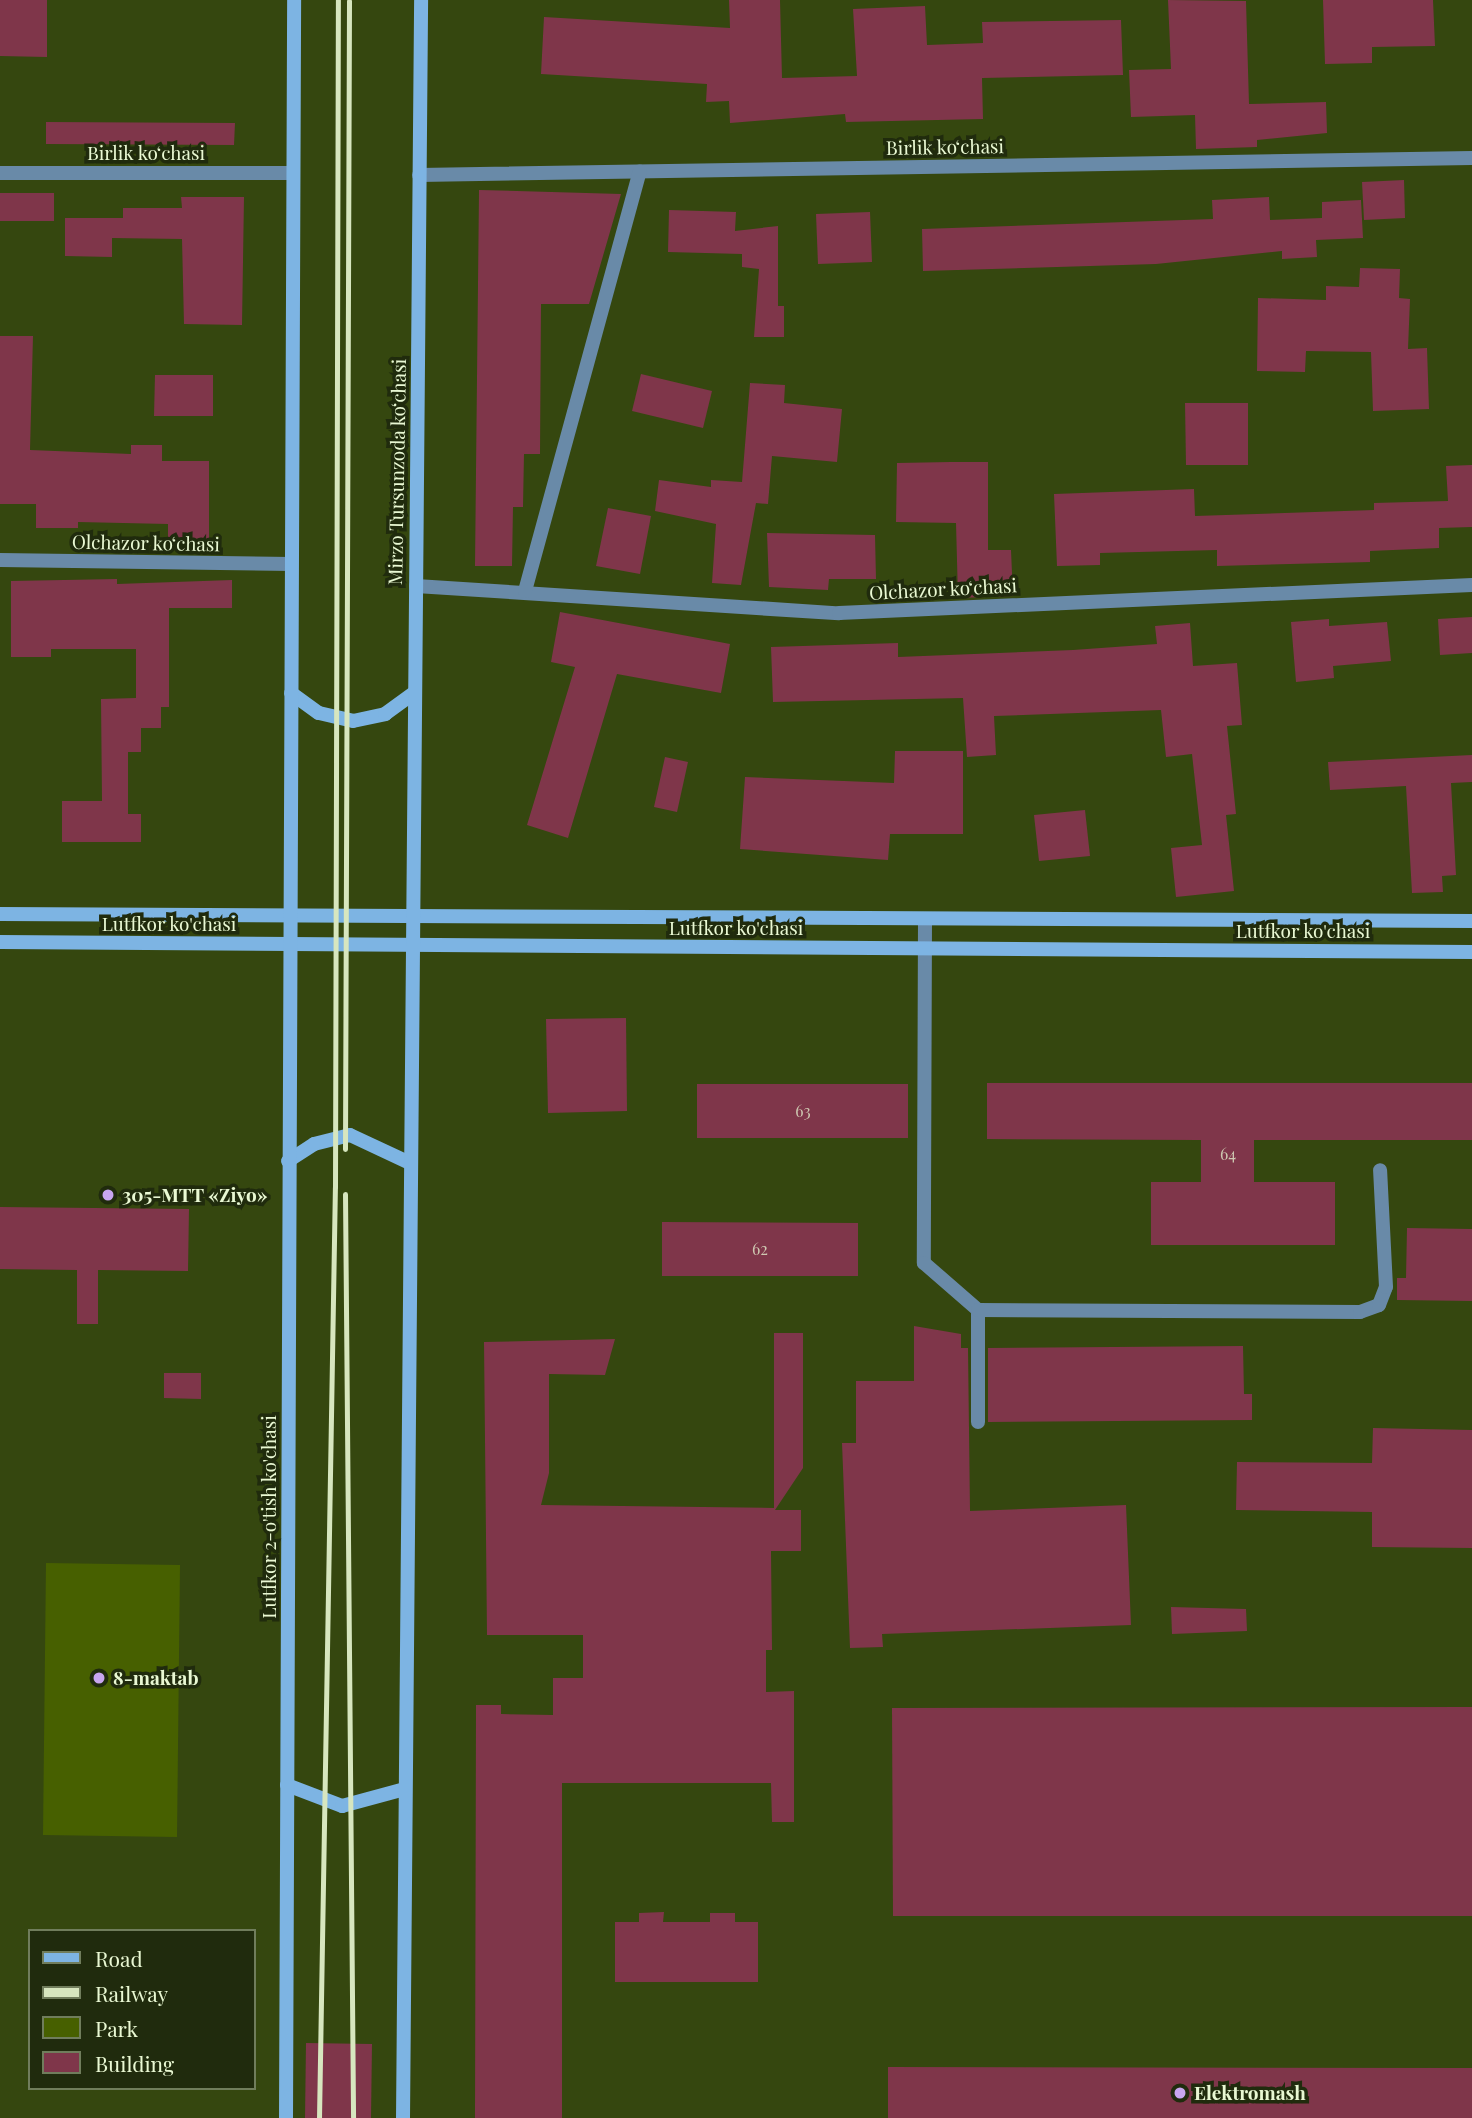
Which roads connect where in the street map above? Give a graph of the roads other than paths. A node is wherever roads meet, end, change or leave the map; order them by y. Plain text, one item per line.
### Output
1 (294, 0) edge
2 (421, 0) edge
3 (1472, 158) edge
4 (640, 171) junction
5 (0, 173) edge
6 (293, 173) junction
7 (419, 175) junction
8 (0, 560) edge
9 (291, 564) junction
10 (1472, 585) edge
11 (415, 586) junction
12 (525, 591) junction
13 (415, 692) junction
14 (291, 693) junction
15 (0, 914) edge
16 (290, 916) junction
17 (412, 916) junction
18 (925, 919) junction
19 (1472, 921) edge
20 (0, 942) edge
21 (290, 944) junction
22 (412, 944) junction
23 (925, 948) junction
24 (1472, 952) edge
25 (288, 1161) junction
26 (408, 1162) junction
27 (1380, 1170) dead end
28 (978, 1310) junction
29 (978, 1422) dead end
30 (287, 1785) junction
31 (405, 1789) junction
32 (286, 2118) edge
33 (403, 2118) edge

1 - 6 main road
2 - 7 main road, Mirzo Tursunzoda koʻchasi
3 - 4 street, Birlik koʻchasi
4 - 7 street, Birlik koʻchasi
4 - 12 street
5 - 6 street, Birlik koʻchasi
6 - 9 main road
7 - 11 main road, Mirzo Tursunzoda koʻchasi
8 - 9 street, Olchazor koʻchasi
9 - 14 main road
10 - 12 street, Olchazor koʻchasi
11 - 12 street, Olchazor koʻchasi
11 - 13 main road, Mirzo Tursunzoda koʻchasi
13 - 14 main road
13 - 17 main road, Mirzo Tursunzoda koʻchasi
14 - 16 main road
15 - 16 main road, Lutfkor ko'chasi
16 - 17 main road, Lutfkor ko'chasi
16 - 21 main road, Lutfkor 2-o'tish ko'chasi
17 - 18 main road, Lutfkor ko'chasi
17 - 22 main road, Mirzo Tursunzoda koʻchasi
18 - 19 main road, Lutfkor ko'chasi
18 - 23 street
20 - 21 main road, Lutfkor ko'chasi
21 - 22 main road, Lutfkor ko'chasi
21 - 25 main road, Lutfkor 2-o'tish ko'chasi
22 - 23 main road, Lutfkor ko'chasi
22 - 26 main road
23 - 24 main road, Lutfkor ko'chasi
23 - 28 street
25 - 26 main road
25 - 30 main road, Lutfkor 2-o'tish ko'chasi
26 - 31 main road
27 - 28 street
28 - 29 street
30 - 31 main road
30 - 32 main road, Lutfkor 2-o'tish ko'chasi
31 - 33 main road

